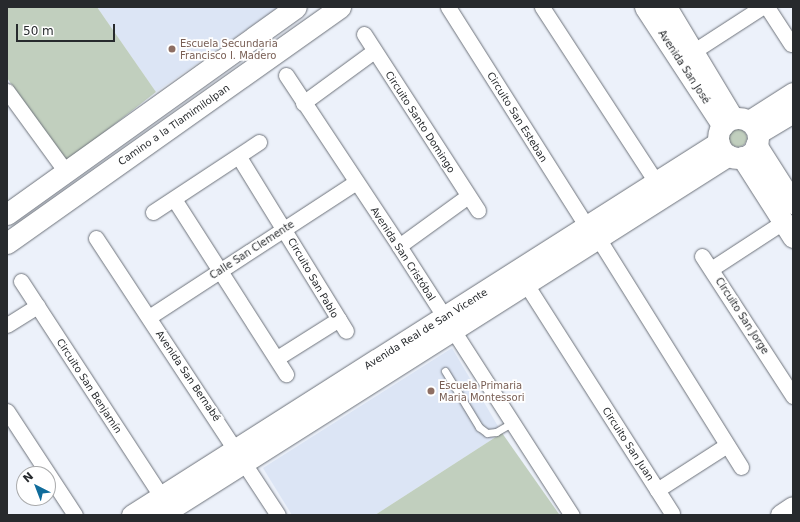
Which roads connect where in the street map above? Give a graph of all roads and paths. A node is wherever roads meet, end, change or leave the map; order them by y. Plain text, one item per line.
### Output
1 (296, 7) edge
2 (340, 7) edge
3 (448, 7) edge
4 (542, 7) edge
5 (645, 7) edge
6 (666, 7) edge
7 (762, 7) edge
8 (767, 7) edge
9 (364, 34) dead end
10 (791, 44) dead end
11 (374, 50) junction
12 (694, 51) junction
13 (286, 75) dead end
14 (7, 91) edge
15 (793, 93) edge
16 (303, 103) junction
17 (12, 107) edge
18 (793, 112) edge
19 (739, 137) junction
20 (259, 142) dead end
21 (239, 157) junction
22 (66, 172) junction
23 (356, 182) junction
24 (656, 182) junction
25 (468, 196) junction
26 (174, 199) junction
27 (793, 203) edge
28 (478, 210) dead end
29 (153, 212) dead end
30 (7, 214) edge
31 (284, 229) junction
32 (788, 229) edge
33 (593, 232) junction
34 (96, 238) dead end
35 (7, 243) edge
36 (399, 246) junction
37 (702, 256) dead end
38 (711, 269) junction
39 (218, 272) junction
40 (21, 281) dead end
41 (526, 284) junction
42 (37, 306) junction
43 (149, 317) junction
44 (448, 323) junction
45 (7, 325) edge
46 (277, 358) junction
47 (445, 370) dead end
48 (286, 374) dead end
49 (793, 396) edge
50 (7, 411) edge
51 (513, 422) junction
52 (727, 445) junction
53 (240, 456) junction
54 (741, 467) dead end
55 (658, 490) junction
56 (161, 506) edge
57 (793, 507) edge
58 (672, 513) dead end
59 (75, 515) edge
60 (132, 515) edge
61 (278, 515) edge
62 (572, 515) edge
63 (781, 515) edge

1 - 22 street
2 - 35 street, Camino a la Tlamimilolpan
3 - 33 street, Circuito San Esteban
4 - 24 street
5 - 19 street, Avenida San José
6 - 12 street, Avenida San José
7 - 12 street
8 - 10 street
9 - 11 street, Circuito Santo Domingo
11 - 16 street
11 - 25 street, Circuito Santo Domingo
12 - 19 street, Avenida San José
13 - 16 street, Avenida San Cristóbal
14 - 17 street
15 - 19 street, Avenida Real de San Vicente
16 - 23 street, Avenida San Cristóbal
17 - 22 street
18 - 19 street, Avenida Real de San Vicente
19 - 24 street, Avenida Real de San Vicente
19 - 27 street, Avenida San José
19 - 32 street, Avenida San José
19 - 33 street, Avenida Real de San Vicente
20 - 21 street
21 - 26 street
21 - 31 street, Circuito San Pablo
22 - 30 street
23 - 31 street, Calle San Clemente
23 - 36 street, Avenida San Cristóbal
24 - 33 street, Avenida Real de San Vicente
25 - 28 street, Circuito Santo Domingo
25 - 36 street
26 - 29 street
26 - 39 street
31 - 39 street, Calle San Clemente
31 - 46 street, Circuito San Pablo
32 - 38 street, Circuito San Jorge
33 - 41 street, Avenida Real de San Vicente
33 - 44 street, Avenida Real de San Vicente
33 - 52 street
34 - 43 street, Avenida San Bernabé
36 - 44 street, Avenida San Cristóbal
37 - 38 street
38 - 49 street, Circuito San Jorge
39 - 43 street, Calle San Clemente
39 - 46 street
40 - 42 street, Circuito San Benjamín
41 - 44 street, Avenida Real de San Vicente
41 - 55 street, Circuito San Juan
42 - 45 street
42 - 56 street, Circuito San Benjamín
43 - 53 street, Avenida San Bernabé
44 - 51 street, Avenida San Cristóbal
44 - 53 street, Avenida Real de San Vicente
46 - 48 street
47 - 51 lane
50 - 59 street
51 - 62 street, Avenida San Cristóbal
52 - 54 street
52 - 55 street, Circuito San Juan
53 - 56 street, Avenida Real de San Vicente
53 - 61 street, Avenida San Bernabé
55 - 58 street
56 - 60 street, Avenida Real de San Vicente
57 - 63 street

